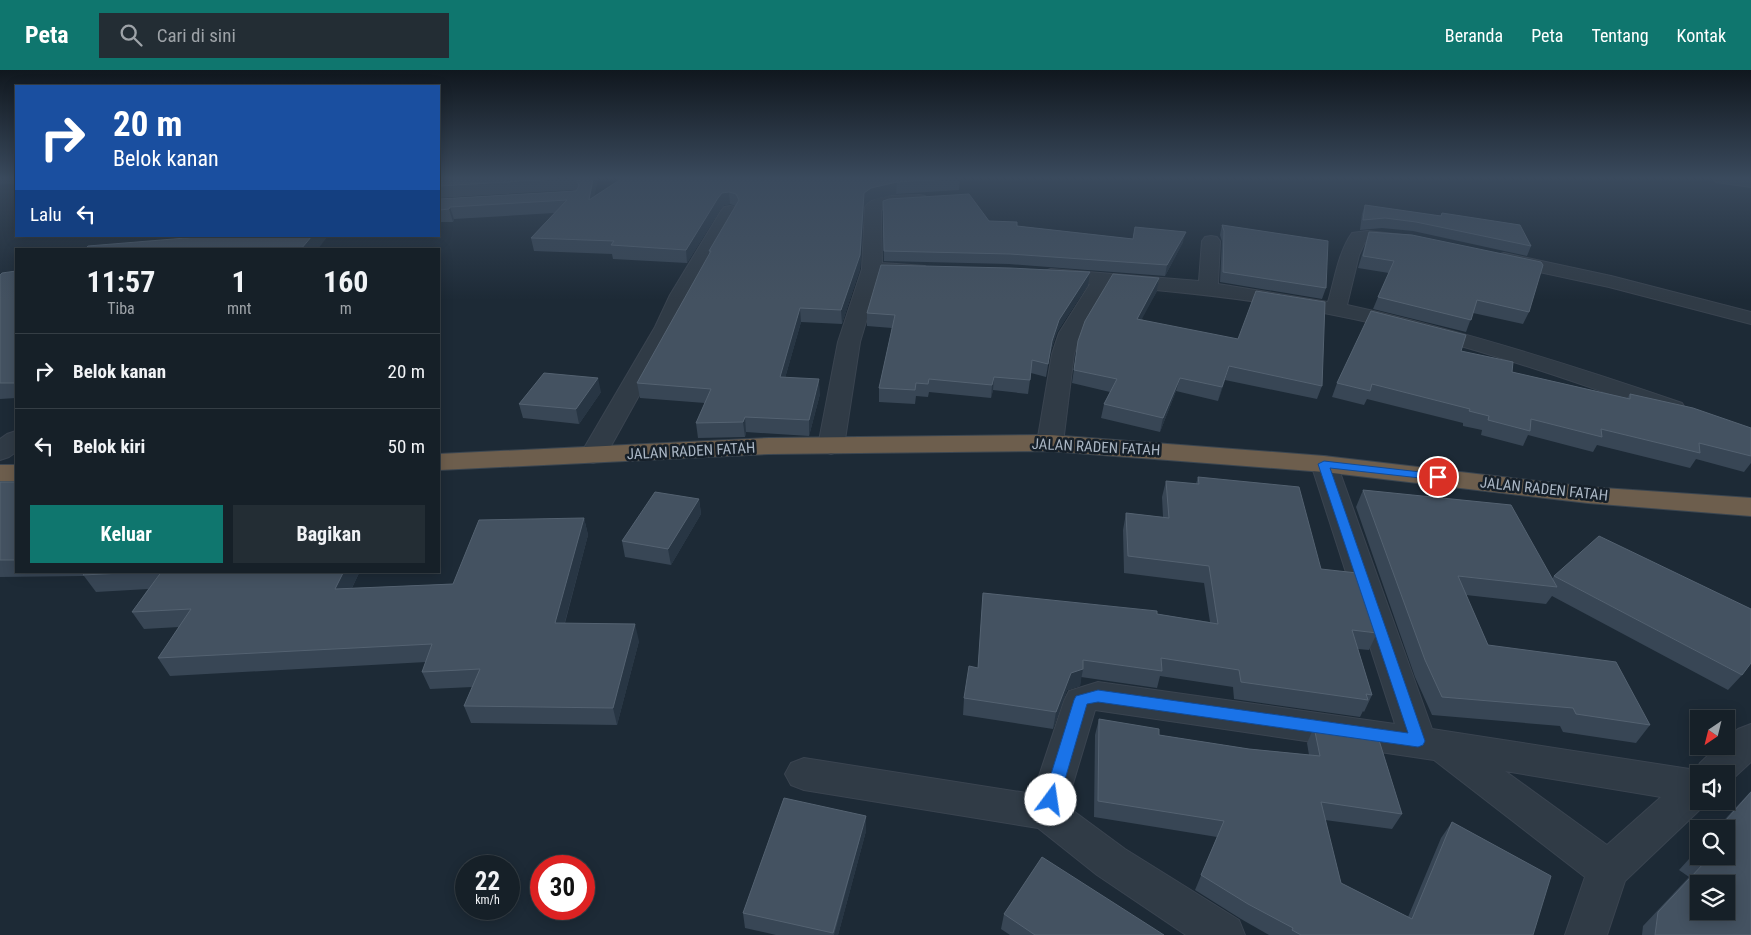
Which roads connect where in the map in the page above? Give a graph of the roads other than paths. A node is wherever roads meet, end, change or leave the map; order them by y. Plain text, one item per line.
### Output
1 (725, 219) edge
2 (873, 219) edge
3 (1211, 241) dead end
4 (1426, 244) edge
5 (1483, 255) edge
6 (872, 269) junction
7 (938, 270) edge
8 (1028, 273) edge
9 (1104, 278) junction
10 (1208, 288) junction
11 (1336, 309) junction
12 (1751, 318) edge
13 (1690, 414) edge
14 (15, 440) edge
15 (1050, 443) junction
16 (831, 446) junction
17 (0, 452) edge
18 (593, 456) junction
19 (440, 462) edge
20 (1324, 464) junction
21 (15, 473) edge
22 (0, 474) edge
23 (1751, 506) edge
24 (1751, 739) edge
25 (1430, 743) junction
26 (1724, 765) edge
27 (804, 774) dead end
28 (1690, 786) edge
29 (1690, 795) edge
30 (1048, 813) junction
31 (1608, 870) junction
32 (1224, 935) edge
33 (1586, 935) edge

1 - 18 street
2 - 6 street
3 - 10 street
4 - 11 street
5 - 12 street
6 - 7 street
6 - 16 street
8 - 9 street
9 - 10 street
9 - 15 street
10 - 11 street
11 - 13 street
14 - 17 street
15 - 16 highway, JALAN RADEN FATAH
15 - 20 highway, JALAN RADEN FATAH
16 - 18 highway, JALAN RADEN FATAH
18 - 19 highway, JALAN RADEN FATAH
20 - 23 highway, JALAN RADEN FATAH
20 - 25 street
21 - 22 highway
24 - 26 street
25 - 28 street
25 - 30 street
25 - 31 street
27 - 30 street
29 - 31 street
30 - 32 street
31 - 33 street

